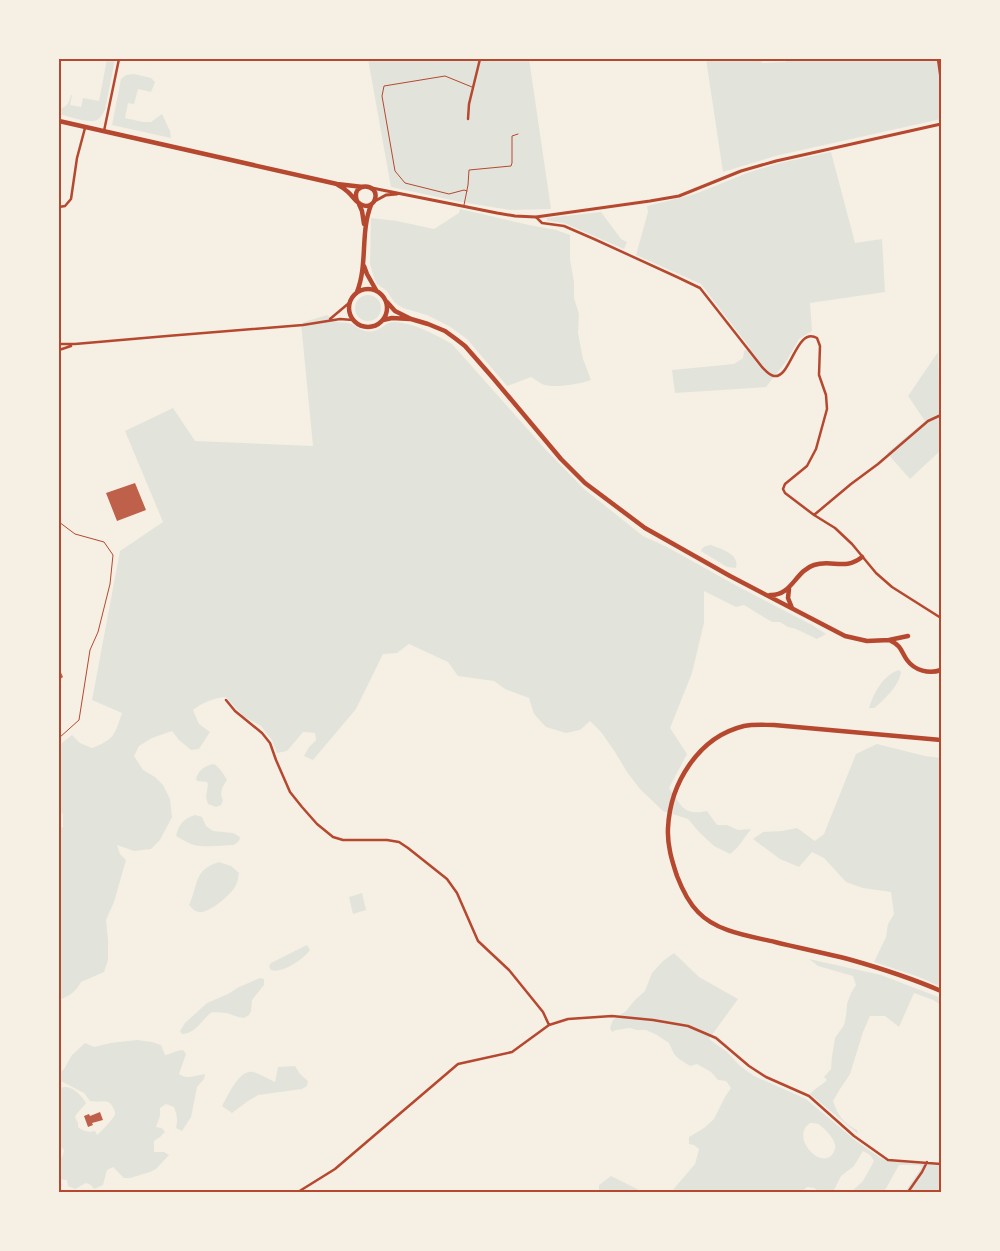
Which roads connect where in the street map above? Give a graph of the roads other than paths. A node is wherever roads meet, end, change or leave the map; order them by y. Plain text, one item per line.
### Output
1 (119, 59) edge
2 (480, 59) edge
3 (938, 59) edge
4 (941, 81) edge
5 (473, 87) junction
6 (468, 119) dead end
7 (59, 121) edge
8 (941, 124) edge
9 (85, 127) junction
10 (104, 131) junction
11 (518, 134) dead end
12 (337, 184) junction
13 (363, 187) junction
14 (370, 187) junction
15 (467, 191) junction
16 (400, 194) junction
17 (358, 203) junction
18 (372, 204) junction
19 (464, 206) junction
20 (59, 208) edge
21 (536, 217) junction
22 (365, 226) junction
23 (363, 262) junction
24 (376, 290) junction
25 (357, 292) junction
26 (387, 302) junction
27 (349, 303) junction
28 (411, 319) junction
29 (328, 320) junction
30 (353, 320) junction
31 (383, 320) junction
32 (59, 344) edge
33 (75, 344) junction
34 (59, 350) edge
35 (941, 415) edge
36 (814, 516) junction
37 (59, 522) edge
38 (862, 557) junction
39 (789, 588) junction
40 (767, 594) junction
41 (796, 611) junction
42 (941, 618) edge
43 (889, 640) junction
44 (902, 650) junction
45 (941, 670) edge
46 (226, 700) dead end
47 (59, 738) edge
48 (941, 740) edge
49 (941, 991) edge
50 (549, 1025) junction
51 (927, 1162) junction
52 (941, 1164) edge
53 (298, 1192) edge
54 (908, 1192) edge

1 - 10 street
2 - 5 street
3 - 4 street
5 - 6 street
5 - 15 lane
7 - 9 main road
8 - 21 street
9 - 10 main road
9 - 20 street
10 - 12 main road
11 - 15 lane
12 - 13 main road
12 - 17 main road
13 - 14 main road
13 - 17 main road
14 - 16 street
14 - 18 main road
15 - 19 lane
16 - 18 street
16 - 19 street
17 - 18 main road
17 - 22 main road
18 - 22 main road
19 - 21 street
21 - 36 street
22 - 23 main road
23 - 24 main road
23 - 25 main road
24 - 25 main road
24 - 26 main road
25 - 27 main road
26 - 28 main road
26 - 31 main road
27 - 29 street
27 - 30 main road
28 - 31 main road
28 - 40 main road
29 - 30 street
29 - 33 street
30 - 31 main road
32 - 33 street
33 - 34 street
35 - 36 street
36 - 38 street
37 - 47 lane
38 - 39 main road
38 - 42 street
39 - 40 main road
39 - 41 main road
40 - 41 main road
41 - 43 main road
43 - 44 main road
43 - 44 main road
44 - 45 main road
46 - 50 street
48 - 49 main road
50 - 51 street
50 - 53 street
51 - 52 street
51 - 54 street

